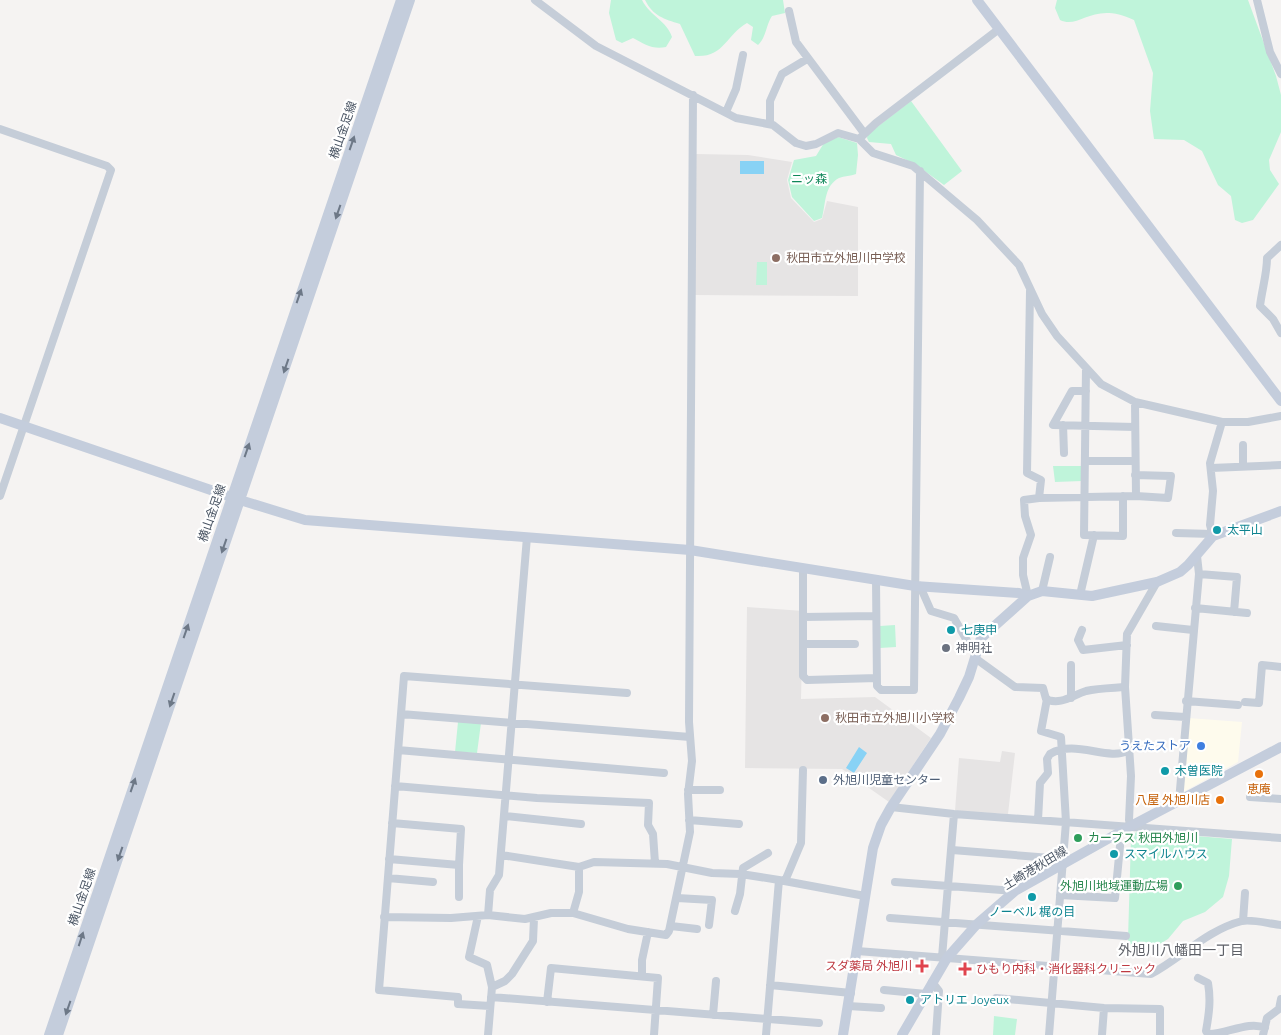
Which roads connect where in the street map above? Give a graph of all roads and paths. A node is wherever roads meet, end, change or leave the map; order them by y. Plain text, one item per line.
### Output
1 (401, 0) edge
2 (410, 0) edge
3 (535, 0) edge
4 (977, 0) edge
5 (1257, 0) edge
6 (789, 11) dead end
7 (999, 29) junction
8 (743, 55) dead end
9 (807, 59) junction
10 (1281, 74) edge
11 (693, 95) junction
12 (726, 112) junction
13 (770, 124) junction
14 (0, 129) edge
15 (862, 136) junction
16 (920, 171) junction
17 (1281, 245) edge
18 (1030, 290) junction
19 (1281, 333) edge
20 (1086, 368) junction
21 (1086, 391) junction
22 (1281, 401) edge
23 (1135, 402) junction
24 (1281, 416) edge
25 (0, 418) edge
26 (1222, 422) junction
27 (1063, 425) junction
28 (24, 426) junction
29 (1086, 427) junction
30 (1136, 427) junction
31 (1243, 445) dead end
32 (1064, 453) dead end
33 (1086, 461) junction
34 (1136, 461) junction
35 (1243, 465) junction
36 (1281, 465) edge
37 (1211, 468) junction
38 (1136, 475) junction
39 (0, 496) edge
40 (1085, 496) junction
41 (1123, 496) junction
42 (1136, 496) junction
43 (235, 498) junction
44 (1039, 498) junction
45 (1281, 511) edge
46 (1176, 533) dead end
47 (1094, 535) junction
48 (1213, 535) junction
49 (527, 536) junction
50 (690, 550) junction
51 (1197, 556) junction
52 (1050, 557) dead end
53 (803, 568) junction
54 (1199, 574) junction
55 (876, 579) junction
56 (1157, 582) junction
57 (917, 586) junction
58 (1042, 591) junction
59 (1080, 595) junction
60 (1028, 596) junction
61 (1195, 608) junction
62 (1234, 612) junction
63 (1247, 613) dead end
64 (876, 616) junction
65 (803, 617) junction
66 (1156, 626) dead end
67 (1082, 630) dead end
68 (1192, 630) junction
69 (803, 644) junction
70 (856, 644) dead end
71 (1127, 646) junction
72 (977, 647) junction
73 (975, 658) junction
74 (1071, 665) dead end
75 (1281, 667) edge
76 (876, 678) junction
77 (515, 685) junction
78 (1126, 686) junction
79 (627, 692) dead end
80 (1071, 698) junction
81 (1048, 699) junction
82 (1186, 701) junction
83 (401, 714) junction
84 (1155, 715) dead end
85 (1185, 717) junction
86 (512, 723) junction
87 (690, 737) junction
88 (1281, 747) edge
89 (1063, 749) junction
90 (398, 750) junction
91 (1128, 751) junction
92 (509, 759) junction
93 (803, 770) dead end
94 (664, 773) dead end
95 (395, 786) junction
96 (688, 790) junction
97 (720, 790) dead end
98 (507, 794) junction
99 (1250, 797) dead end
100 (1281, 799) edge
101 (1179, 802) junction
102 (891, 807) junction
103 (954, 814) junction
104 (505, 816) junction
105 (689, 820) junction
106 (1038, 820) junction
107 (1066, 822) junction
108 (392, 823) junction
109 (581, 824) dead end
110 (739, 824) dead end
111 (1132, 826) junction
112 (1281, 838) edge
113 (1120, 846) dead end
114 (952, 850) junction
115 (768, 853) dead end
116 (501, 855) junction
117 (389, 859) junction
118 (1063, 862) junction
119 (655, 863) junction
120 (459, 865) junction
121 (579, 867) junction
122 (684, 867) junction
123 (741, 874) junction
124 (388, 878) junction
125 (782, 880) junction
126 (433, 882) dead end
127 (895, 882) dead end
128 (950, 885) junction
129 (1015, 891) junction
130 (1245, 893) dead end
131 (1060, 895) junction
132 (865, 896) junction
133 (459, 897) dead end
134 (676, 898) junction
135 (735, 911) dead end
136 (573, 913) junction
137 (488, 915) junction
138 (478, 916) junction
139 (384, 917) junction
140 (534, 918) junction
141 (890, 918) dead end
142 (1243, 921) junction
143 (946, 922) junction
144 (710, 924) dead end
145 (977, 924) junction
146 (1281, 925) edge
147 (670, 926) junction
148 (698, 929) dead end
149 (1057, 929) junction
150 (648, 932) junction
151 (1126, 936) dead end
152 (857, 951) junction
153 (945, 958) junction
154 (1054, 966) junction
155 (642, 976) junction
156 (1198, 978) dead end
157 (716, 981) dead end
158 (932, 982) junction
159 (770, 985) junction
160 (492, 987) junction
161 (884, 990) dead end
162 (850, 993) junction
163 (926, 994) junction
164 (491, 997) junction
165 (996, 998) dead end
166 (1281, 999) edge
167 (547, 1002) junction
168 (1051, 1003) junction
169 (490, 1006) junction
170 (848, 1006) junction
171 (881, 1008) dead end
172 (1104, 1008) junction
173 (1280, 1009) edge
174 (656, 1010) junction
175 (713, 1015) junction
176 (768, 1019) junction
177 (819, 1023) dead end
178 (1264, 1032) edge
179 (49, 1035) edge
180 (58, 1035) edge
181 (488, 1035) edge
182 (654, 1035) edge
183 (766, 1035) edge
184 (843, 1035) edge
185 (902, 1035) edge
186 (936, 1035) edge
187 (1049, 1035) edge
188 (1102, 1035) edge
189 (1160, 1035) edge

43 -> 1 street, 横山金足線
2 -> 43 street, 横山金足線
3 - 11 street
4 - 7 street
5 - 10 street
6 - 9 street
7 - 15 street
7 - 22 street
8 - 12 street
9 - 13 street
9 - 15 street
11 - 12 street
11 - 50 street
12 - 13 street
13 - 15 street
14 - 28 street
15 - 16 street
16 - 18 street
16 - 57 street
17 - 19 street
18 - 20 street
18 - 44 street
20 - 21 street
20 - 23 street
21 - 27 street
21 - 29 street
23 - 26 street
23 - 30 street
24 - 26 street
25 - 28 street
26 - 37 street
27 - 29 street
27 - 32 street
28 - 39 street
28 - 43 street
29 - 30 street
29 - 33 street
30 - 34 street
31 - 35 street
33 - 34 street
33 - 40 street
34 - 38 street
35 - 36 street
35 - 37 street
37 - 48 street
38 - 42 street
38 - 42 street
40 - 41 street
40 - 44 street
40 - 47 street
41 - 42 street
41 - 47 street
43 - 49 street
179 -> 43 street, 横山金足線
43 -> 180 street, 横山金足線
44 - 60 street
45 - 48 street
46 - 48 street
47 - 59 street
48 - 51 street
49 - 50 street
49 - 77 street
50 - 53 street
50 - 87 street
51 - 54 street
51 - 56 street
52 - 58 street
53 - 55 street
53 - 65 street
54 - 61 street
54 - 62 street
55 - 57 street
55 - 64 street
56 - 59 street
56 - 71 street
57 - 60 street
57 - 72 street
57 - 76 street
58 - 59 street
58 - 60 street
60 - 72 street
61 - 62 street
61 - 68 street
62 - 63 street
64 - 65 street
64 - 76 street
65 - 69 street
66 - 68 street
67 - 71 street
68 - 82 street
69 - 70 street
69 - 76 street
71 - 78 street
72 - 73 street
73 - 81 street
73 - 102 street
74 - 80 street
75 - 82 street
77 - 79 street
77 - 83 street
77 - 86 street
78 - 80 street
78 - 91 street
80 - 81 street
81 - 89 street
82 - 85 street
83 - 86 street
83 - 90 street
84 - 85 street
85 - 101 street
86 - 87 street
86 - 92 street
87 - 96 street
88 - 101 street, 土崎港秋田線
89 - 91 street
89 - 106 street
89 - 107 street
90 - 92 street
90 - 95 street
91 - 111 street
92 - 94 street
92 - 98 street
93 - 125 street
95 - 98 street
95 - 108 street
96 - 97 street
96 - 105 street
98 - 104 street
98 - 119 street
99 - 100 street
101 - 111 street, 土崎港秋田線
102 - 103 street
102 - 132 street
103 - 106 street
103 - 114 street
104 - 109 street
104 - 116 street
105 - 110 street
105 - 122 street
106 - 107 street
107 - 111 street
107 - 118 street
108 - 117 street
108 - 120 street
111 - 112 street
111 - 118 street, 土崎港秋田線
113 - 131 street
114 - 118 street
114 - 128 street
115 - 123 street
116 - 121 street
116 - 137 street
117 - 120 street
117 - 124 street
118 - 129 street, 土崎港秋田線
118 - 131 street
119 - 121 street
119 - 122 street
120 - 133 street
121 - 136 street
122 - 123 street
122 - 134 street
123 - 125 street
123 - 135 street
124 - 126 street
124 - 139 street
125 - 132 street
125 - 159 street
127 - 128 street
128 - 129 street
128 - 143 street
129 - 145 street, 土崎港秋田線
130 - 142 street
131 - 149 street
132 - 152 street
134 - 144 street
134 - 147 street
136 - 140 street
136 - 150 street
137 - 138 street
137 - 140 street
138 - 139 street
138 - 160 street
139 - 169 street
140 - 160 street
141 - 143 street
142 - 146 street
142 - 154 street
143 - 145 street
143 - 153 street
145 - 149 street
145 - 153 street, 土崎港秋田線
147 - 148 street
147 - 150 street
149 - 151 street
149 - 154 street
150 - 155 street
152 - 153 street
152 - 162 street
153 - 154 street
153 - 158 street, 土崎港秋田線
154 - 168 street
155 - 167 street
155 - 174 street
156 - 178 street
157 - 175 street
158 - 163 street, 土崎港秋田線
158 - 186 street
159 - 162 street
159 - 176 street
160 - 164 street
161 - 163 street
162 - 170 street
163 - 185 street, 土崎港秋田線
164 - 167 street
164 - 169 street
165 - 168 street
166 - 173 street
167 - 174 street
168 - 172 street
168 - 187 street
169 - 181 street
170 - 171 street
170 - 184 street
172 - 188 street
172 - 189 street
173 - 178 street
174 - 175 street
174 - 182 street
175 - 176 street
176 - 177 street
176 - 183 street

